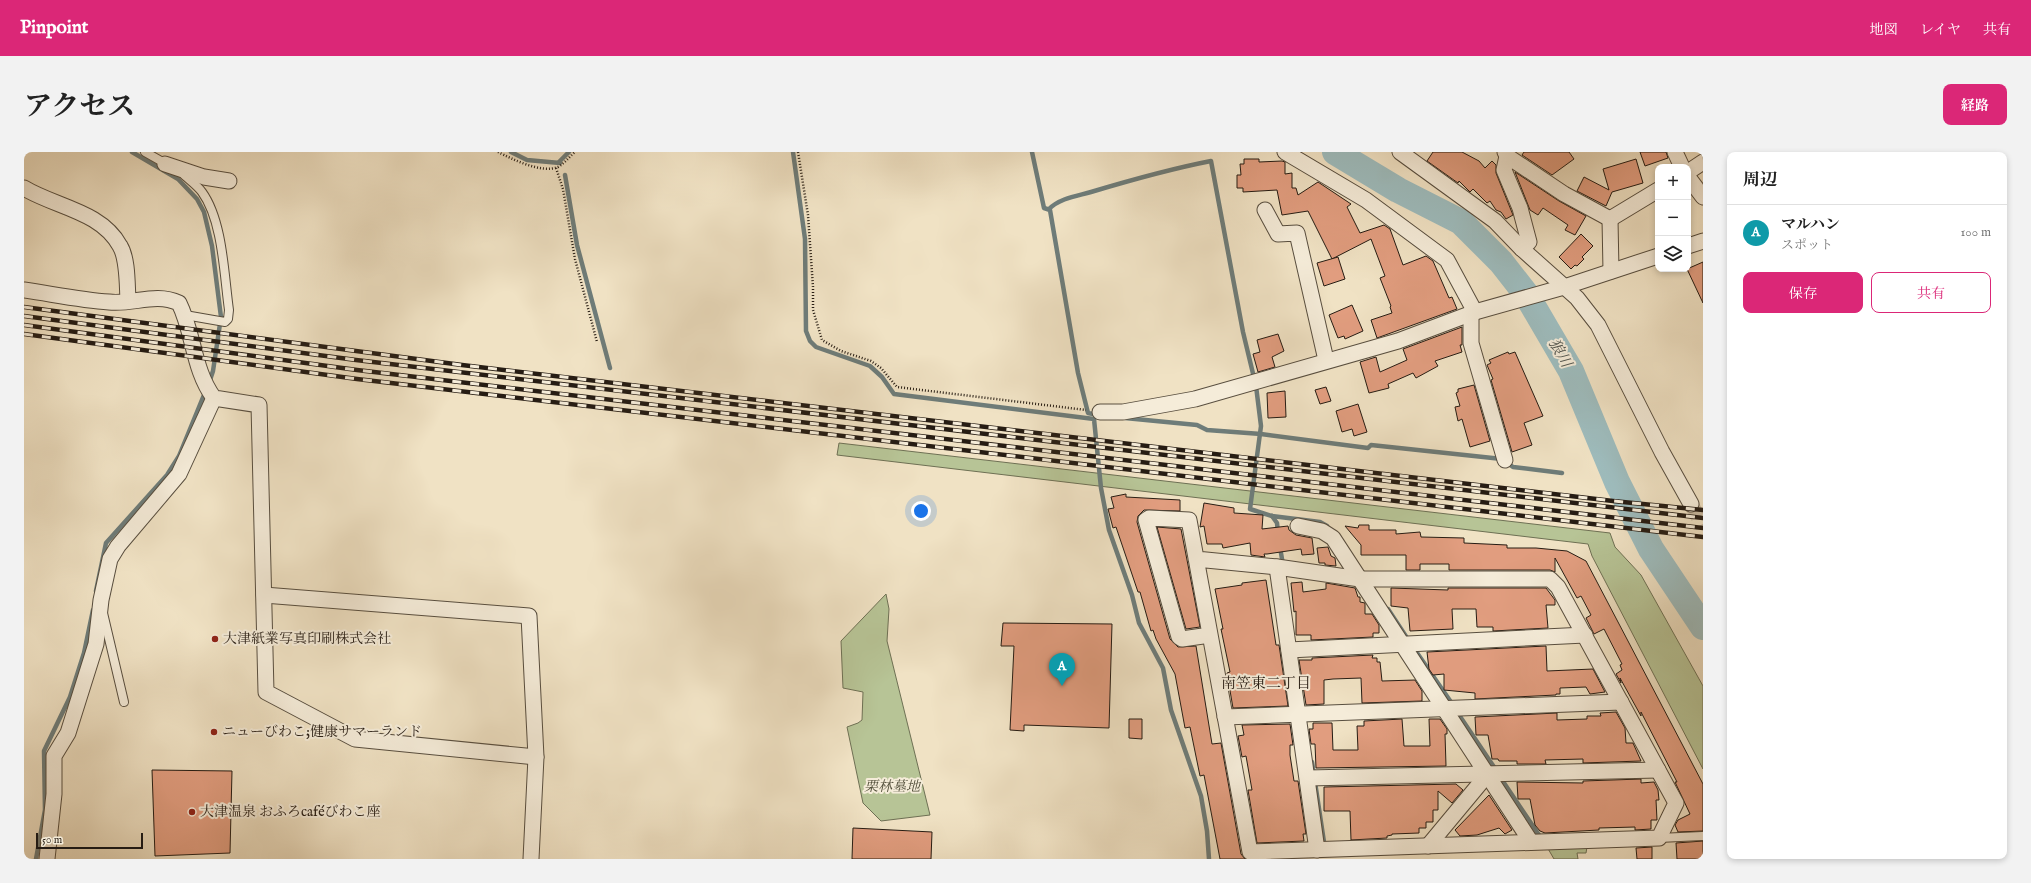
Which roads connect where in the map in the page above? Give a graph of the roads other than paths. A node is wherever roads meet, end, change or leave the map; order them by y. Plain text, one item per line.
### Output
1 (145, 152) edge
2 (1285, 152) edge
3 (1400, 152) edge
4 (1674, 152) edge
5 (1506, 154) edge
6 (1703, 162) edge
7 (166, 164) junction
8 (1680, 164) edge
9 (1691, 170) edge
10 (229, 181) dead end
11 (1691, 181) edge
12 (24, 188) edge
13 (1655, 192) edge
14 (1703, 197) edge
15 (1265, 210) dead end
16 (1610, 219) junction
17 (1703, 241) edge
18 (1691, 245) edge
19 (1522, 249) junction
20 (1655, 257) edge
21 (1611, 271) junction
22 (1564, 287) junction
23 (24, 290) edge
24 (128, 300) junction
25 (1473, 313) junction
26 (185, 315) junction
27 (1326, 360) junction
28 (210, 391) junction
29 (1100, 412) road end
30 (1505, 460) dead end
31 (1691, 504) tunnel mouth
32 (1298, 526) dead end
33 (1196, 559) junction
34 (1278, 567) junction
35 (1360, 579) junction
36 (264, 595) junction
37 (101, 600) junction
38 (1210, 634) junction
39 (1585, 635) junction
40 (1402, 644) junction
41 (1289, 650) junction
42 (124, 702) dead end
43 (1621, 702) junction
44 (1444, 710) junction
45 (1298, 714) junction
46 (1225, 717) junction
47 (536, 757) junction
48 (1658, 770) junction
49 (1487, 775) junction
50 (1308, 778) junction
51 (1702, 836) dead end
52 (1658, 838) junction
53 (1531, 842) junction
54 (1428, 846) junction
55 (1317, 850) junction
56 (1409, 853) edge
57 (47, 859) edge
58 (530, 859) edge

1 - 7 lane
2 - 25 street
3 - 19 street
4 - 8 street
5 - 16 street
5 - 19 street
6 - 9 street
7 - 10 street
7 - 26 lane
11 - 14 street
12 - 24 street
13 - 16 street
15 - 27 street
16 - 21 street
17 - 18 street
19 - 22 street
20 - 21 street
21 - 22 street
22 - 25 street
22 - 31 street
23 - 24 street
24 - 26 street
25 - 27 street
25 - 30 street
26 - 28 street
27 - 29 street
28 - 36 street
28 - 37 street
32 - 35 street
33 - 34 street
33 - 38 street
33 - 38 street
34 - 35 street
34 - 41 street
35 - 39 street
35 - 40 street
36 - 47 street
36 - 47 street
37 - 42 lane
37 - 57 street
38 - 46 street
39 - 40 street
39 - 43 street
40 - 41 street
40 - 44 street
41 - 45 street
43 - 44 street
43 - 48 street
44 - 45 street
44 - 49 street
45 - 46 street
45 - 50 street
46 - 55 street
47 - 58 street
48 - 49 street
48 - 52 street
49 - 50 street
49 - 53 street
49 - 54 street
50 - 55 street
51 - 52 lane
52 - 53 street
53 - 54 street
54 - 56 street
55 - 56 street

